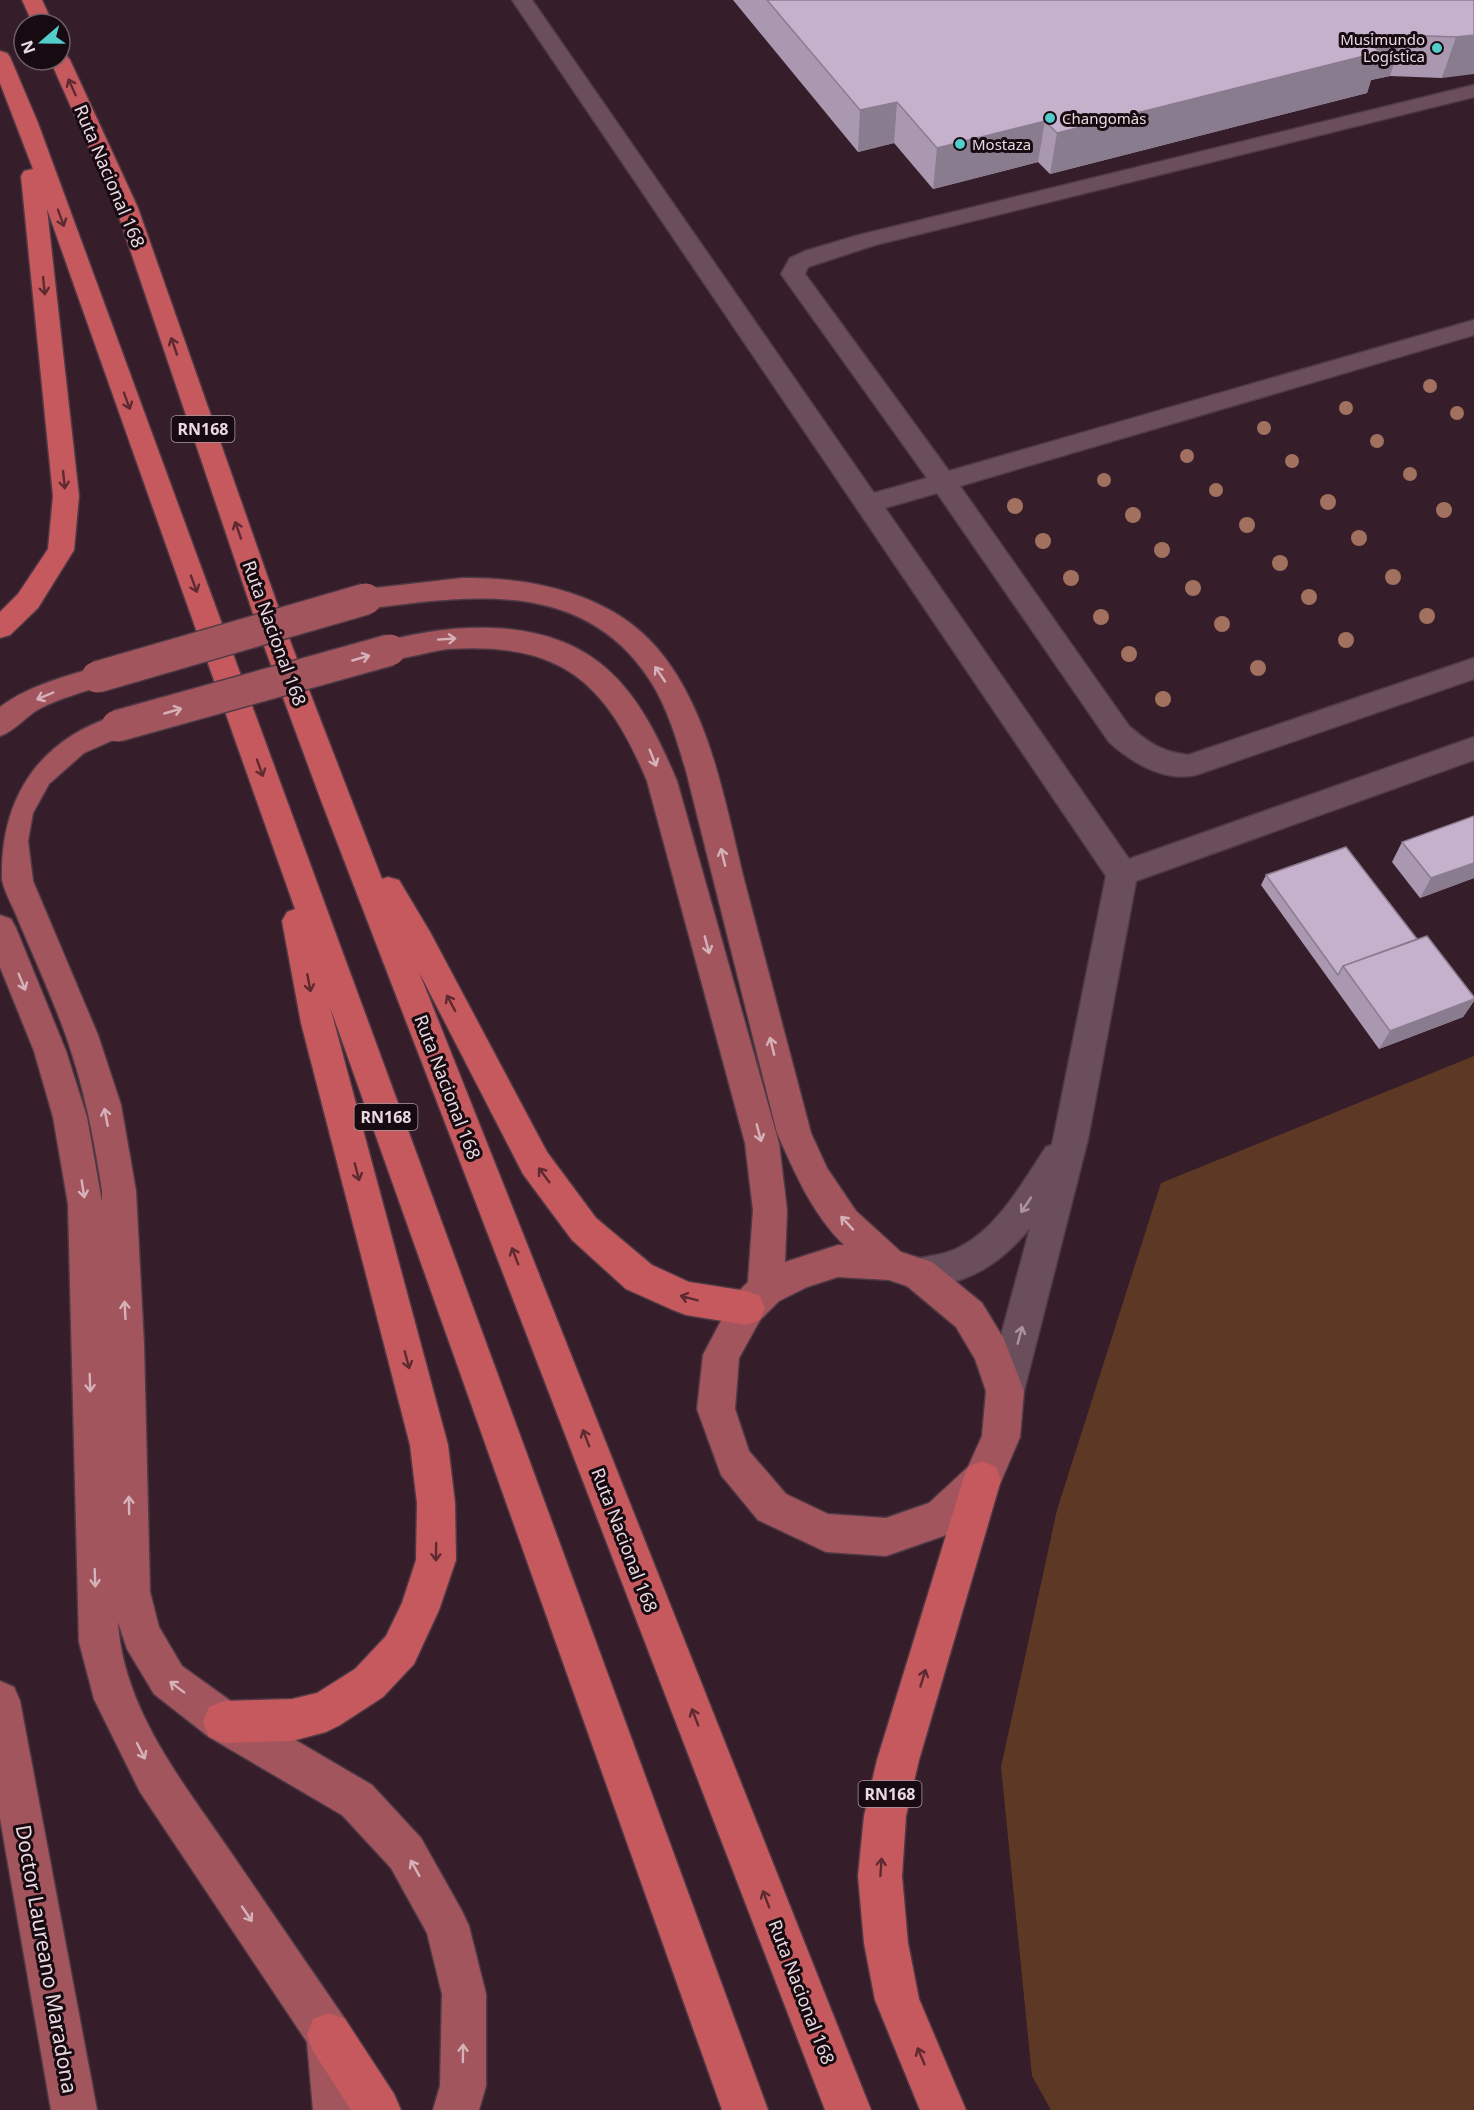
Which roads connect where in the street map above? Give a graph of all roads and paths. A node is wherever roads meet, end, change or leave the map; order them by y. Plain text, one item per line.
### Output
1 (522, 0) edge
2 (0, 57) edge
3 (65, 72) edge
4 (1474, 91) edge
5 (27, 123) junction
6 (1474, 327) edge
7 (944, 483) junction
8 (868, 504) junction
9 (0, 628) edge
10 (1474, 668) edge
11 (0, 725) edge
12 (1474, 748) edge
13 (337, 803) junction
14 (279, 822) junction
15 (1122, 874) junction
16 (0, 928) edge
17 (1071, 1139) junction
18 (904, 1269) junction
19 (757, 1299) junction
20 (1005, 1391) junction
21 (982, 1480) junction
22 (0, 1701) edge
23 (224, 1722) junction
24 (329, 2035) junction
25 (74, 2110) edge
26 (336, 2110) edge
27 (378, 2110) edge
28 (456, 2110) edge
29 (745, 2110) edge
30 (848, 2110) edge
31 (943, 2110) edge

1 - 8 lane
2 - 5 highway, RN168
13 -> 3 highway, Ruta Nacional 168 / RN168
4 - 7 lane
5 -> 9 highway, RN168
5 -> 14 highway, RN168
6 - 7 lane
7 - 8 lane
7 - 10 lane
8 - 15 lane
18 -> 11 main road, bridge
12 - 15 lane
19 -> 13 highway, RN168
30 -> 13 highway, Ruta Nacional 168 / RN168
14 -> 23 highway, RN168
14 - 29 highway, RN168
15 - 17 lane
16 -> 24 main road
17 -> 18 lane
20 -> 17 lane
18 - 19 main road
18 - 20 main road
19 - 21 main road
23 -> 19 main road, bridge
20 - 21 main road
31 -> 21 highway, RN168
22 - 25 main road, Doctor Laureano Maradona
28 -> 23 main road
24 - 26 main road
24 - 27 highway

